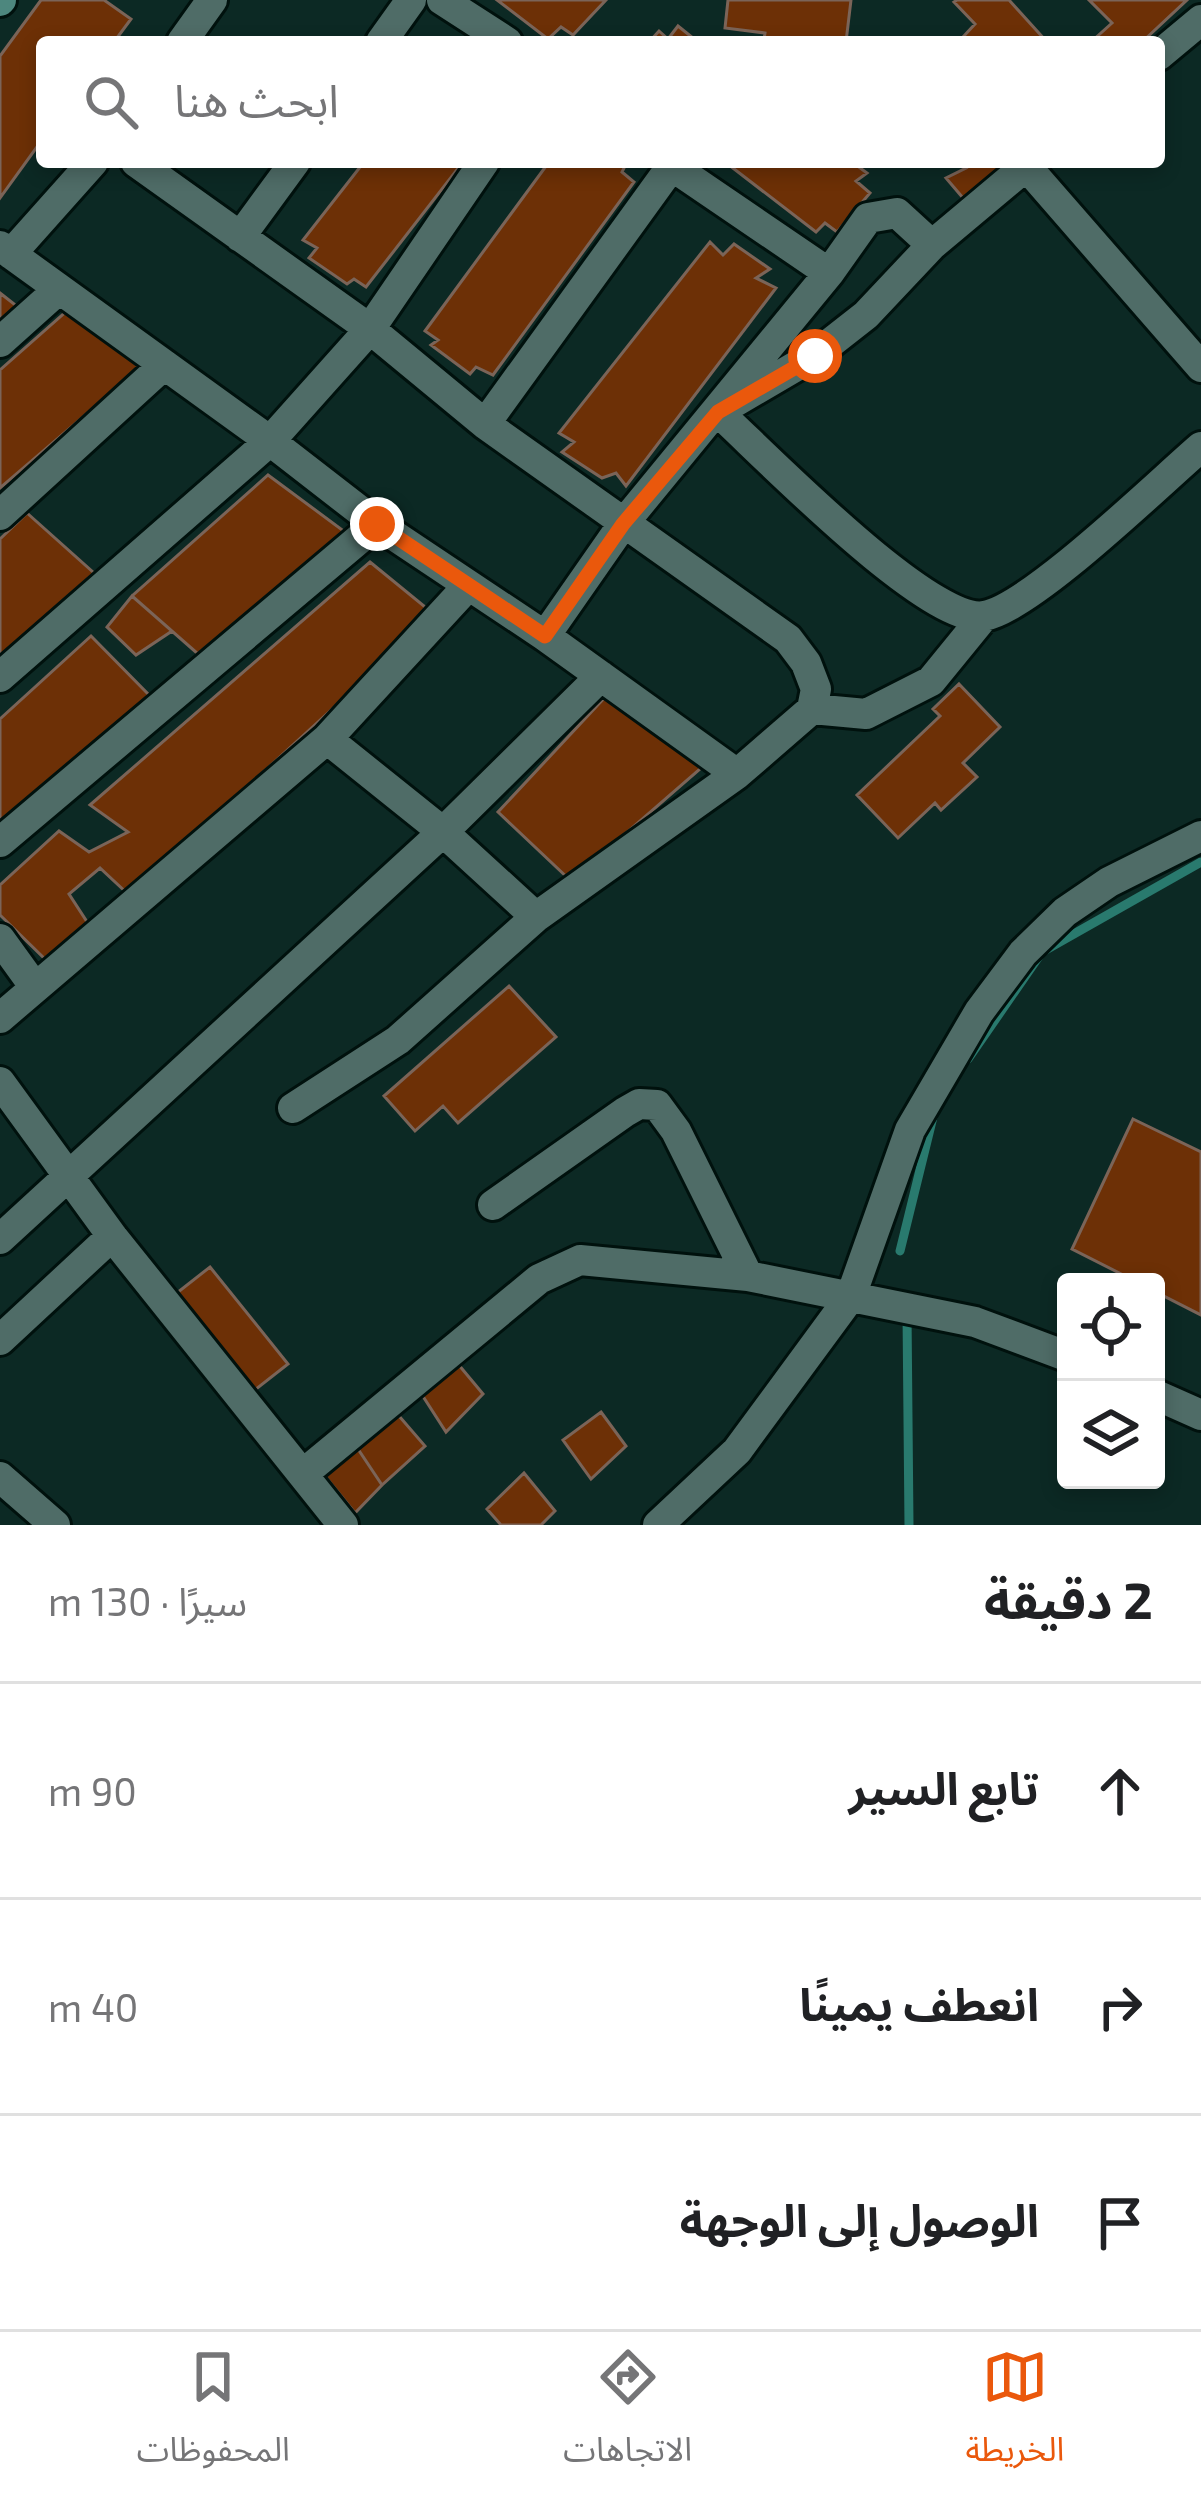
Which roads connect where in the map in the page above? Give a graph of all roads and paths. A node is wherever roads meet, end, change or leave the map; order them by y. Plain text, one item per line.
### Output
1 (212, 0) edge
2 (411, 0) edge
3 (442, 0) edge
4 (1199, 25) edge
5 (186, 36) edge
6 (385, 36) edge
7 (499, 36) edge
8 (1165, 50) edge
9 (87, 168) edge
10 (144, 168) edge
11 (291, 168) edge
12 (480, 168) edge
13 (665, 168) edge
14 (674, 168) edge
15 (1024, 168) edge
16 (1032, 168) edge
17 (240, 237) junction
18 (932, 245) junction
19 (6, 250) edge
20 (829, 273) junction
21 (58, 290) junction
22 (370, 329) junction
23 (0, 342) edge
24 (164, 365) junction
25 (1201, 367) edge
26 (718, 412) junction
27 (485, 424) junction
28 (270, 440) junction
29 (1201, 447) edge
30 (0, 515) edge
31 (377, 524) junction
32 (623, 524) junction
33 (467, 586) junction
34 (984, 616) junction
35 (545, 636) junction
36 (601, 676) junction
37 (0, 677) edge
38 (812, 709) junction
39 (327, 739) junction
40 (737, 774) junction
41 (443, 832) junction
42 (1201, 836) edge
43 (0, 842) edge
44 (536, 917) junction
45 (0, 939) edge
46 (34, 986) junction
47 (0, 1018) edge
48 (0, 1082) edge
49 (292, 1108) dead end
50 (68, 1177) junction
51 (493, 1205) dead end
52 (112, 1236) junction
53 (0, 1239) edge
54 (748, 1276) junction
55 (851, 1296) junction
56 (0, 1340) edge
57 (1057, 1353) edge
58 (1165, 1399) edge
59 (1201, 1415) edge
60 (304, 1473) junction
61 (0, 1477) edge
62 (56, 1525) edge
63 (344, 1525) edge
64 (658, 1525) edge

1 - 5 street
2 - 6 street
3 - 7 street
4 - 8 street
9 - 19 street
10 - 17 street
11 - 17 street
12 - 22 street
13 - 27 street
14 - 20 street
15 - 18 street
16 - 25 street
17 - 22 street
18 - 20 street
18 - 26 street
19 - 21 street
20 - 26 street
21 - 23 street
21 - 24 street
22 - 27 street
22 - 28 street
24 - 28 street
24 - 30 street
26 - 32 street
26 - 34 street
27 - 32 street
28 - 31 street
28 - 37 street
29 - 34 street
31 - 33 street
31 - 43 street
32 - 35 street
32 - 38 street
33 - 35 street
33 - 39 street
34 - 38 street
35 - 36 street
36 - 40 street
36 - 41 street
38 - 40 street
39 - 41 street
39 - 46 street
40 - 44 street
41 - 44 street
41 - 50 street
42 - 55 street
44 - 49 street
45 - 46 street
46 - 47 street
48 - 50 street
50 - 52 street
50 - 53 street
51 - 54 street
52 - 56 street
52 - 60 street
54 - 55 street
54 - 60 street
55 - 57 street
55 - 64 street
58 - 59 street
60 - 63 street
61 - 62 street

